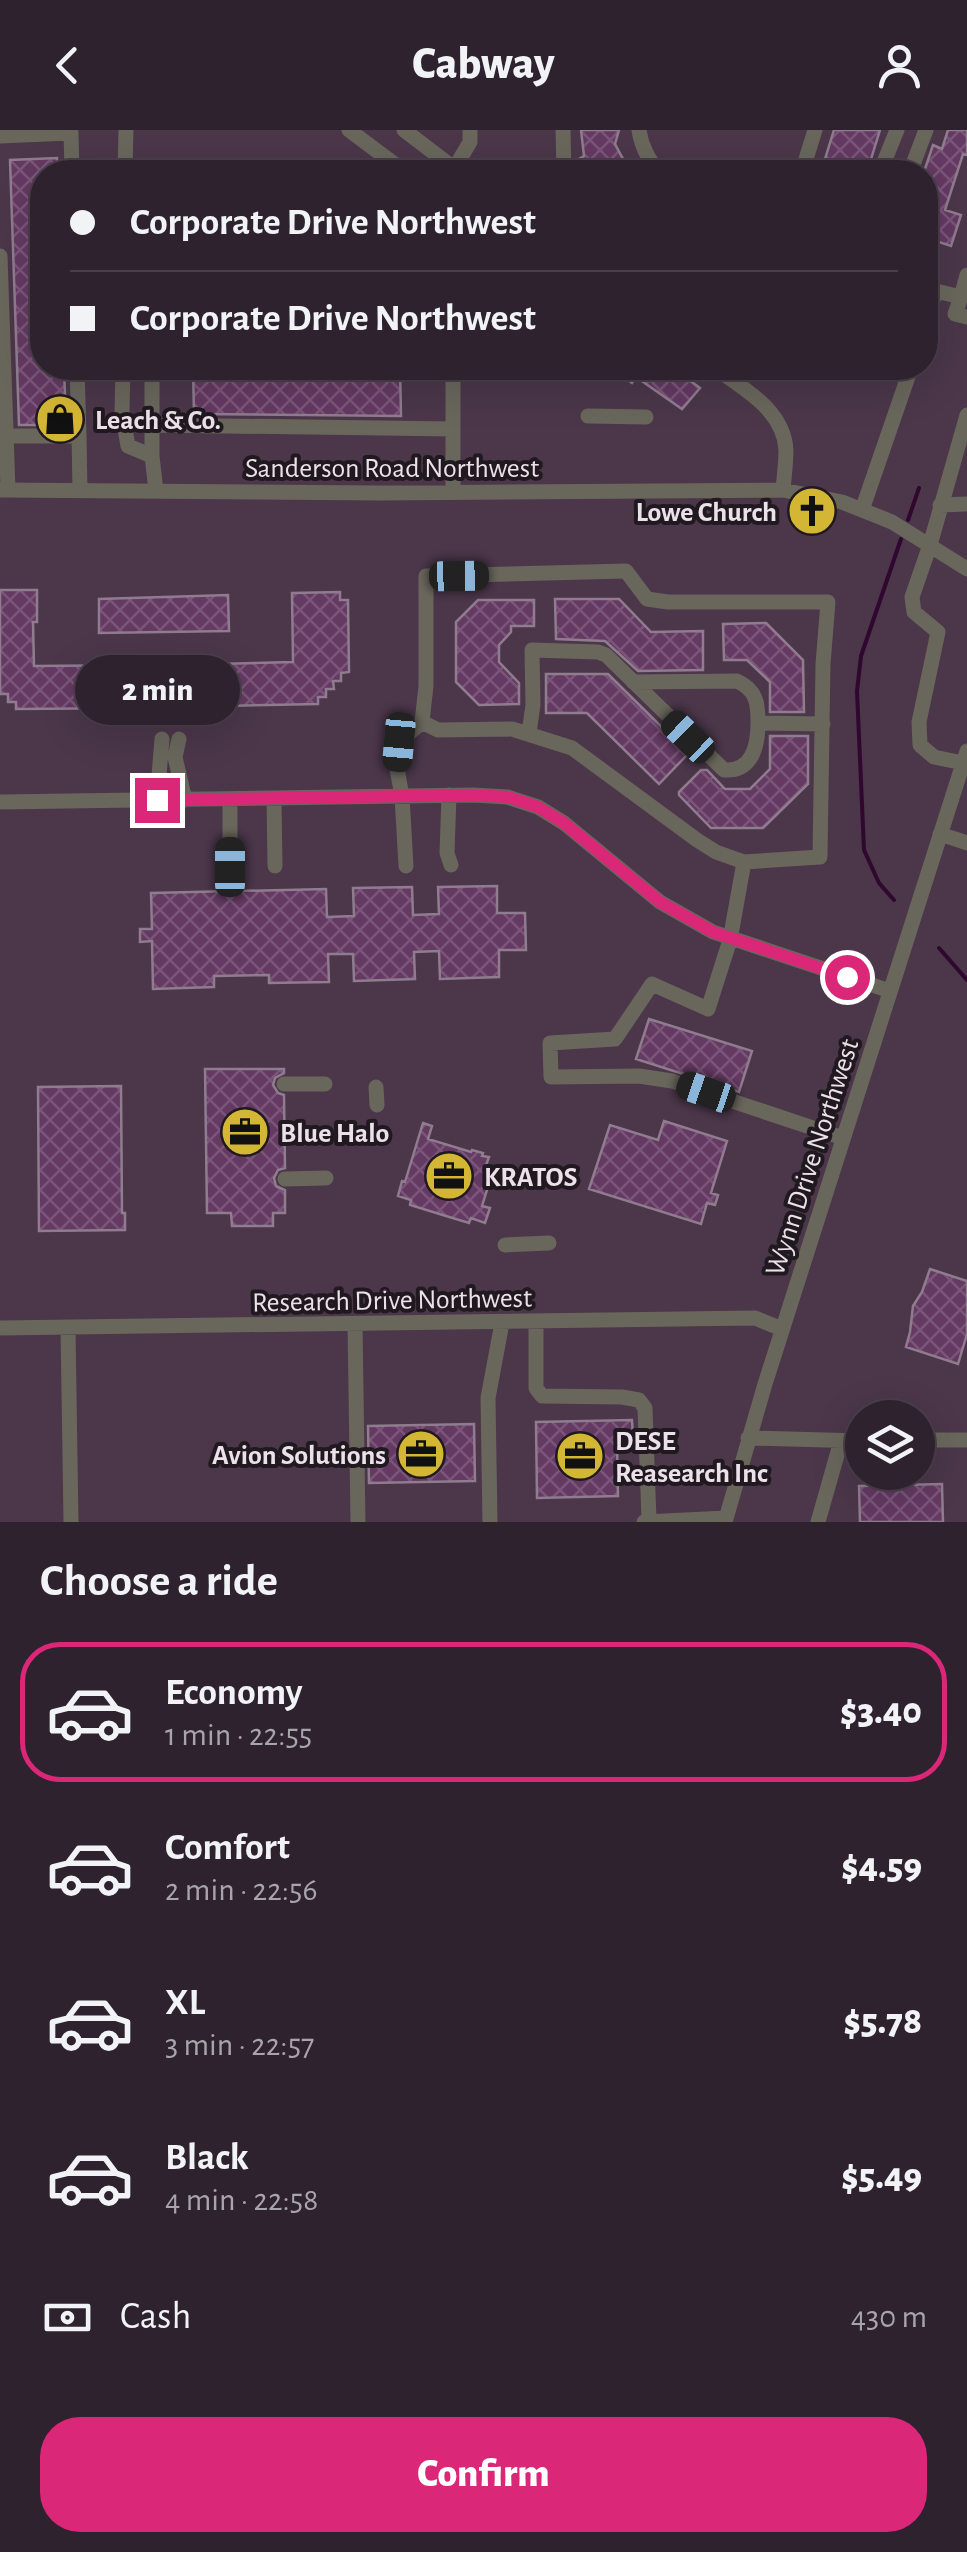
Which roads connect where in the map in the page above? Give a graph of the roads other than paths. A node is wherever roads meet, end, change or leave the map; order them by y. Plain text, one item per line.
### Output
1 (126, 130) edge
2 (349, 130) edge
3 (404, 130) edge
4 (470, 130) edge
5 (563, 130) edge
6 (639, 130) edge
7 (815, 130) edge
8 (897, 130) edge
9 (926, 130) edge
10 (0, 136) edge
11 (72, 160) edge
12 (126, 160) edge
13 (389, 160) edge
14 (442, 160) edge
15 (461, 160) edge
16 (564, 160) edge
17 (652, 160) edge
18 (806, 160) edge
19 (885, 160) edge
20 (915, 160) edge
21 (0, 256) edge
22 (965, 284) edge
23 (938, 291) edge
24 (967, 317) edge
25 (77, 380) edge
26 (123, 380) edge
27 (152, 380) edge
28 (453, 380) edge
29 (731, 380) edge
30 (907, 380) edge
31 (967, 415) edge
32 (588, 416) dead end
33 (646, 416) dead end
34 (152, 425) junction
35 (453, 429) junction
36 (8, 436) junction
37 (79, 436) junction
38 (152, 456) junction
39 (4, 490) edge
40 (80, 490) junction
41 (784, 490) junction
42 (156, 491) junction
43 (453, 492) junction
44 (967, 504) edge
45 (940, 505) junction
46 (862, 510) junction
47 (930, 545) junction
48 (967, 569) edge
49 (633, 682) junction
50 (422, 722) junction
51 (758, 723) junction
52 (823, 724) junction
53 (529, 733) junction
54 (965, 757) edge
55 (449, 795) junction
56 (402, 796) junction
57 (274, 798) junction
58 (230, 799) junction
59 (157, 800) junction
60 (185, 800) junction
61 (0, 802) edge
62 (940, 834) junction
63 (967, 843) edge
64 (744, 862) junction
65 (451, 864) dead end
66 (275, 866) dead end
67 (406, 866) dead end
68 (230, 867) dead end
69 (730, 940) junction
70 (890, 991) junction
71 (284, 1084) dead end
72 (325, 1084) dead end
73 (376, 1086) dead end
74 (376, 1105) dead end
75 (843, 1138) junction
76 (326, 1178) dead end
77 (285, 1179) dead end
78 (549, 1244) dead end
79 (505, 1245) dead end
80 (536, 1322) junction
81 (502, 1323) junction
82 (355, 1324) junction
83 (0, 1328) edge
84 (68, 1328) junction
85 (782, 1329) junction
86 (748, 1438) junction
87 (935, 1440) edge
88 (967, 1440) edge
89 (840, 1441) junction
90 (845, 1441) edge
91 (726, 1520) edge
92 (647, 1521) edge
93 (70, 1522) edge
94 (358, 1522) edge
95 (490, 1522) edge
96 (818, 1522) edge

1 - 12 street
2 - 13 street
3 - 14 street
4 - 15 street
5 - 16 street
6 - 17 street
7 - 18 street
8 - 19 street
9 - 20 street
10 - 11 street
21 - 36 street
22 - 23 street
22 - 24 street
25 - 37 street
26 - 38 street
27 - 34 street
28 - 35 street
29 - 41 street
30 - 46 street
31 - 45 street
32 - 33 street
34 - 35 street
34 - 38 street
35 - 43 street
36 - 37 street
36 - 39 street
37 - 40 street
38 - 42 street
39 - 40 street, Sanderson Road Northwest
40 - 42 street, Sanderson Road Northwest
41 - 43 street, Sanderson Road Northwest
41 - 46 street, Sanderson Road Northwest
42 - 43 street, Sanderson Road Northwest
44 - 45 street
45 - 47 street
46 - 47 street, Sanderson Road Northwest
47 - 48 street, Sanderson Road Northwest
47 - 54 street
49 - 51 street
49 - 51 street
49 - 53 street
50 - 52 street
50 - 53 street
50 - 56 street
51 - 52 street
52 - 64 street
53 - 64 street
54 - 62 street, Wynn Drive Northwest
55 - 56 street
55 - 65 street
55 - 69 street
56 - 57 street
56 - 67 street
57 - 58 street
57 - 66 street
58 - 60 street
58 - 68 street
59 - 60 street
59 - 60 street
59 - 61 street
62 - 63 street
62 - 70 street, Wynn Drive Northwest
64 - 69 street
69 - 70 street
69 - 75 street
70 - 75 street, Wynn Drive Northwest
71 - 72 street
73 - 74 street
75 - 85 street, Wynn Drive Northwest
76 - 77 street
78 - 79 street
80 - 81 street, Research Drive Northwest
80 - 85 street, Research Drive Northwest
80 - 92 street
81 - 82 street, Research Drive Northwest
81 - 95 street
82 - 84 street, Research Drive Northwest
82 - 94 street
83 - 84 street, Research Drive Northwest
84 - 93 street
85 - 86 street, Wynn Drive Northwest
86 - 89 street
86 - 91 street, Wynn Drive Northwest
87 - 88 street
89 - 90 street
89 - 96 street
91 - 92 street

